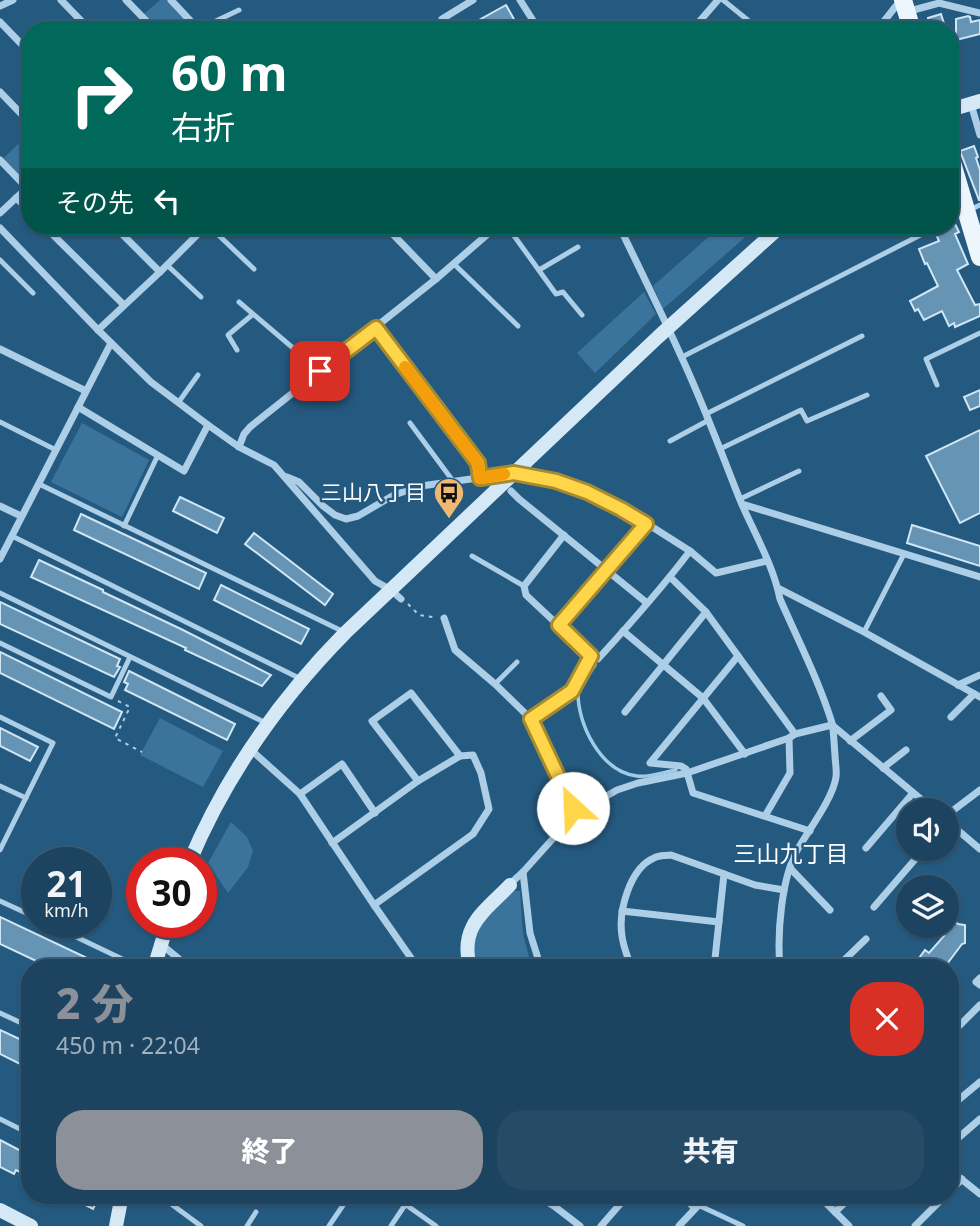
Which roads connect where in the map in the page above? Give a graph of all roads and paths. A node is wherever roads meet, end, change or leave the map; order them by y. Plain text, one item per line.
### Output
1 (13, 0) edge
2 (61, 0) edge
3 (126, 0) edge
4 (172, 0) edge
5 (472, 0) edge
6 (520, 0) edge
7 (721, 0) edge
8 (939, 1) edge
9 (904, 4) edge
10 (0, 6) edge
11 (239, 10) dead end
12 (980, 13) edge
13 (442, 19) dead end
14 (81, 21) edge
15 (146, 21) edge
16 (189, 21) edge
17 (214, 21) edge
18 (533, 21) edge
19 (701, 21) edge
20 (748, 21) edge
21 (884, 21) edge
22 (909, 21) edge
23 (0, 22) edge
24 (21, 44) edge
25 (0, 92) edge
26 (976, 102) edge
27 (959, 107) edge
28 (21, 114) edge
29 (980, 135) edge
30 (0, 160) edge
31 (959, 176) edge
32 (21, 180) edge
33 (21, 193) edge
34 (16, 198) junction
35 (21, 203) edge
36 (974, 208) edge
37 (0, 213) edge
38 (0, 228) edge
39 (53, 235) edge
40 (123, 235) edge
41 (217, 235) edge
42 (394, 235) edge
43 (487, 235) edge
44 (514, 235) edge
45 (623, 235) edge
46 (771, 235) edge
47 (920, 235) edge
48 (195, 236) edge
49 (578, 247) dead end
50 (980, 257) edge
51 (0, 260) edge
52 (454, 264) junction
53 (167, 265) junction
54 (254, 269) dead end
55 (539, 270) junction
56 (160, 272) junction
57 (436, 279) junction
58 (33, 293) dead end
59 (201, 297) dead end
60 (239, 302) dead end
61 (124, 306) junction
62 (252, 315) junction
63 (582, 315) dead end
64 (519, 326) dead end
65 (376, 328) junction
66 (668, 328) junction
67 (98, 330) junction
68 (980, 333) edge
69 (862, 336) dead end
70 (111, 342) junction
71 (0, 349) edge
72 (237, 350) dead end
73 (682, 357) junction
74 (320, 371) junction
75 (198, 375) dead end
76 (937, 386) dead end
77 (86, 391) junction
78 (867, 395) dead end
79 (178, 403) junction
80 (78, 407) junction
81 (707, 417) junction
82 (0, 422) edge
83 (410, 423) dead end
84 (208, 425) junction
85 (670, 441) dead end
86 (239, 447) junction
87 (720, 449) junction
88 (56, 450) junction
89 (158, 455) junction
90 (799, 471) dead end
91 (514, 473) junction
92 (283, 475) junction
93 (480, 478) junction
94 (453, 481) junction
95 (38, 484) junction
96 (511, 491) dead end
97 (741, 501) junction
98 (0, 506) edge
99 (21, 516) junction
100 (646, 524) junction
101 (124, 526) junction
102 (564, 535) junction
103 (12, 536) junction
104 (690, 551) junction
105 (904, 554) junction
106 (472, 556) dead end
107 (0, 559) edge
108 (768, 561) junction
109 (606, 569) junction
110 (670, 577) junction
111 (980, 577) edge
112 (524, 586) junction
113 (778, 588) junction
114 (0, 593) edge
115 (396, 594) junction
116 (647, 603) junction
117 (706, 612) junction
118 (444, 618) joint
119 (559, 625) junction
120 (623, 631) junction
121 (864, 632) junction
122 (345, 633) junction
123 (0, 643) edge
124 (591, 656) junction
125 (738, 656) junction
126 (130, 657) junction
127 (517, 662) dead end
128 (663, 666) junction
129 (980, 675) edge
130 (303, 680) junction
131 (495, 684) junction
132 (958, 685) junction
133 (977, 695) edge
134 (881, 696) dead end
135 (111, 697) junction
136 (704, 698) junction
137 (625, 712) dead end
138 (0, 717) edge
139 (951, 717) dead end
140 (531, 719) junction
141 (268, 724) junction
142 (832, 725) junction
143 (792, 736) junction
144 (850, 741) junction
145 (250, 749) junction
146 (906, 750) dead end
147 (142, 752) dead end
148 (745, 754) junction
149 (460, 756) junction
150 (883, 768) junction
151 (687, 773) junction
152 (418, 782) junction
153 (0, 786) edge
154 (980, 790) edge
155 (913, 793) junction
156 (300, 794) junction
157 (26, 798) junction
158 (919, 798) edge
159 (959, 806) edge
160 (375, 813) junction
161 (575, 814) junction
162 (765, 816) junction
163 (810, 831) junction
164 (959, 831) edge
165 (2, 839) edge
166 (332, 843) junction
167 (196, 847) edge
168 (866, 848) dead end
169 (980, 849) edge
170 (0, 850) edge
171 (913, 861) edge
172 (790, 868) junction
173 (523, 872) junction
174 (724, 874) junction
175 (510, 885) joint
176 (784, 890) junction
177 (0, 901) edge
178 (374, 905) junction
179 (874, 907) dead end
180 (830, 910) dead end
181 (21, 911) edge
182 (622, 911) junction
183 (719, 922) junction
184 (78, 938) edge
185 (163, 938) edge
186 (866, 939) dead end
187 (161, 945) junction
188 (122, 959) edge
189 (157, 959) edge
190 (179, 959) edge
191 (412, 959) edge
192 (469, 959) edge
193 (538, 959) edge
194 (628, 959) edge
195 (715, 959) edge
196 (779, 959) edge
197 (845, 959) edge
198 (980, 978) edge
199 (980, 985) edge
200 (980, 1005) edge
201 (0, 1013) edge
202 (21, 1023) edge
203 (959, 1026) edge
204 (980, 1082) edge
205 (959, 1100) edge
206 (0, 1119) edge
207 (980, 1119) edge
208 (21, 1130) edge
209 (959, 1137) edge
210 (959, 1177) edge
211 (962, 1179) junction
212 (959, 1182) edge
213 (978, 1190) edge
214 (120, 1204) edge
215 (171, 1204) edge
216 (344, 1204) edge
217 (551, 1204) edge
218 (620, 1204) edge
219 (692, 1204) edge
220 (699, 1204) edge
221 (827, 1204) edge
222 (843, 1204) edge
223 (937, 1204) edge
224 (405, 1205) joint
225 (696, 1207) junction
226 (0, 1210) edge
227 (256, 1212) dead end
228 (835, 1212) junction
229 (31, 1226) edge
230 (116, 1226) edge
231 (201, 1226) edge
232 (247, 1226) edge
233 (328, 1226) edge
234 (391, 1226) edge
235 (436, 1226) edge
236 (580, 1226) edge
237 (601, 1226) edge
238 (679, 1226) edge
239 (743, 1226) edge
240 (849, 1226) edge
241 (915, 1226) edge

1 - 10 street
2 - 14 street
3 - 15 street
4 - 16 street
5 - 13 street
6 - 18 street
7 - 19 street
7 - 20 lane
8 - 9 street
8 - 12 street
9 - 21 street
9 - 22 main road
11 - 17 lane
23 - 24 street
25 - 28 street
26 - 27 street
26 - 29 street
30 - 32 street
31 - 36 main road
33 - 34 street
34 - 35 street
34 - 37 street
36 - 50 main road
38 - 67 street
39 - 61 street
40 - 56 street
41 - 54 lane
42 - 57 street
43 - 52 street
44 - 55 lane
45 - 66 street
46 - 66 street
47 - 73 lane
48 - 53 street
49 - 55 lane
51 - 58 lane
52 - 57 street
52 - 64 lane
53 - 56 street
53 - 59 lane
55 - 63 lane
56 - 61 street
57 - 65 street
60 - 62 lane
61 - 67 street
62 - 72 lane
62 - 74 lane
65 - 74 street
65 - 93 lane
66 - 73 street
66 - 91 street
67 - 70 street
68 - 76 lane
69 - 81 lane
70 - 77 street
70 - 79 street
71 - 77 street
73 - 81 street
74 - 86 street
75 - 79 lane
77 - 80 street
78 - 87 lane
79 - 84 street
80 - 88 street
80 - 89 street
81 - 85 lane
81 - 87 street
82 - 88 lane
83 - 94 lane
84 - 86 street
84 - 89 street
86 - 92 street
87 - 97 street
88 - 95 street
89 - 101 lane
90 - 97 lane
91 - 93 street
91 - 100 street
91 - 115 street
92 - 94 street
92 - 115 street
93 - 94 street
95 - 99 street
95 - 101 lane
96 - 102 street
97 - 105 street
97 - 108 street
98 - 99 street
99 - 103 street
100 - 104 street
100 - 109 lane
101 - 122 lane
102 - 109 street
102 - 112 street
103 - 107 street
103 - 130 lane
104 - 108 street
104 - 110 street
105 - 111 street
105 - 121 lane
106 - 112 lane
108 - 113 street
109 - 116 street
109 - 119 lane
110 - 116 street
110 - 117 street
112 - 119 street
113 - 121 street
113 - 142 street
114 - 126 lane
115 - 118 path
115 - 122 street
116 - 120 street
117 - 125 street
117 - 128 street
118 - 131 street
119 - 124 street
120 - 124 street
120 - 128 street
121 - 132 street
122 - 130 street
123 - 135 lane
124 - 140 street
125 - 136 street
125 - 143 street
126 - 135 lane
126 - 141 lane
127 - 131 lane
128 - 136 street
128 - 137 street
129 - 132 street
130 - 141 street
131 - 140 street
132 - 133 street
133 - 139 street
134 - 144 street
135 - 147 path
136 - 148 street
136 - 151 street
138 - 157 lane
140 - 161 street
141 - 145 street
142 - 143 street
142 - 144 street
142 - 163 street
143 - 148 street
143 - 162 street
144 - 150 street
145 - 156 street
145 - 167 street
146 - 150 street
148 - 151 street
149 - 152 street
149 - 152 street
149 - 178 street
150 - 155 street
151 - 161 street
151 - 162 street
152 - 160 street
153 - 157 lane
154 - 159 street
155 - 158 street
155 - 168 street
156 - 160 street
156 - 166 street
157 - 165 lane
160 - 166 street
161 - 173 street
162 - 163 street
163 - 172 street
164 - 169 street
165 - 170 lane
166 - 178 street
171 - 179 street
172 - 176 street
172 - 180 street
173 - 175 street
173 - 193 street
174 - 176 street
174 - 182 street
174 - 183 street
175 - 192 street
176 - 196 street
177 - 181 lane
178 - 191 street
182 - 183 street
182 - 194 street
183 - 195 street
184 - 188 lane
185 - 187 street
186 - 197 street
187 - 189 street
187 - 190 street
198 - 199 street
200 - 203 street
201 - 202 lane
204 - 205 street
206 - 208 lane
207 - 209 street
210 - 211 street
211 - 212 street
211 - 213 street
214 - 230 street
215 - 231 lane
216 - 233 lane
217 - 236 street
218 - 237 street
219 - 225 lane
220 - 225 street
221 - 228 street
222 - 228 street
223 - 241 street
224 - 234 lane
224 - 235 lane
225 - 238 street
225 - 239 lane
226 - 229 street
227 - 232 lane
228 - 240 street

